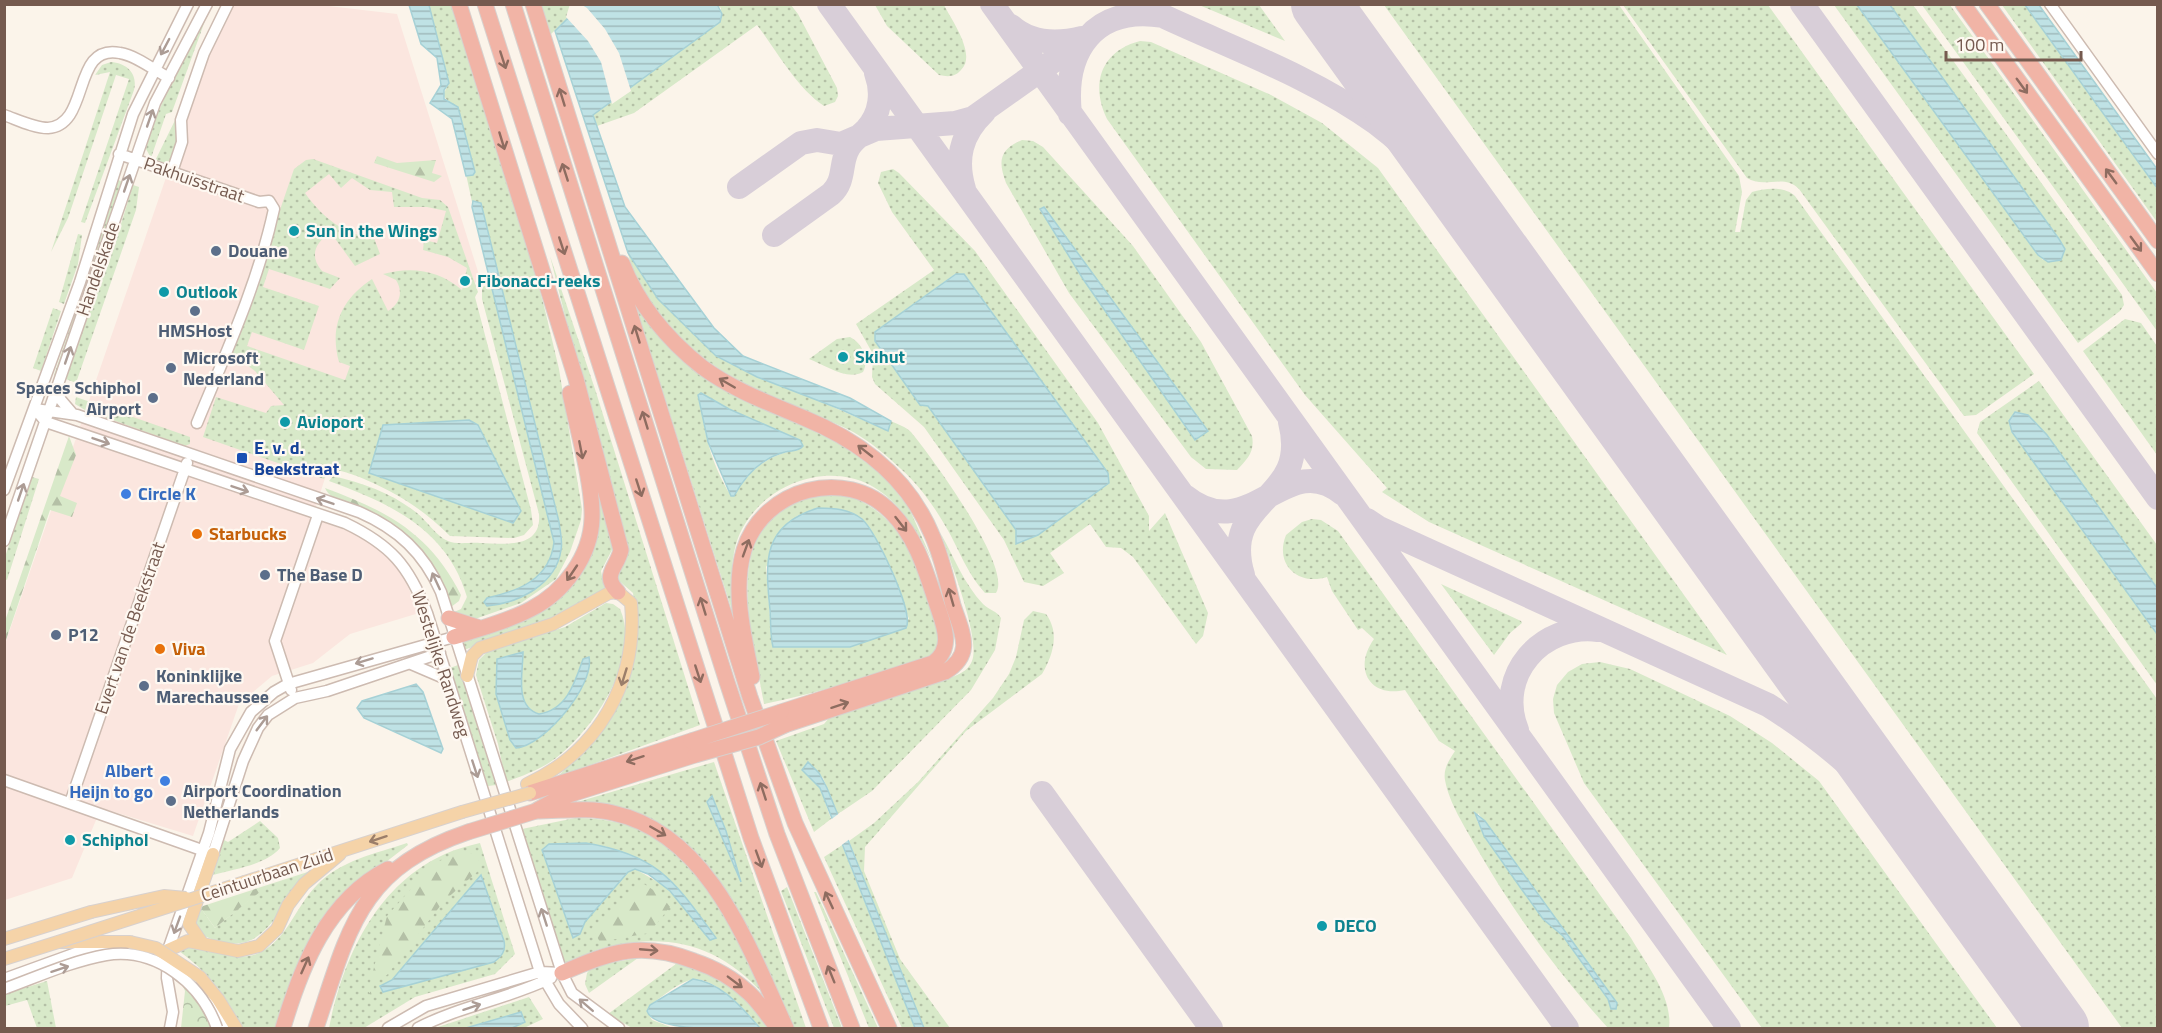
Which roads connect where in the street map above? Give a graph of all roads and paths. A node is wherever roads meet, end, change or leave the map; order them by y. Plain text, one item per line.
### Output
1 (188, 4) edge
2 (207, 4) edge
3 (228, 4) edge
4 (459, 4) edge
5 (485, 4) edge
6 (513, 4) edge
7 (533, 4) edge
8 (1963, 4) edge
9 (1987, 4) edge
10 (2050, 4) edge
11 (153, 70) junction
12 (169, 78) junction
13 (4, 115) edge
14 (119, 154) junction
15 (2157, 154) edge
16 (135, 160) junction
17 (172, 172) junction
18 (600, 213) junction
19 (2157, 241) edge
20 (2157, 274) edge
21 (555, 310) junction
22 (59, 381) junction
23 (35, 409) junction
24 (47, 410) junction
25 (72, 413) junction
26 (46, 422) junction
27 (197, 423) dead end
28 (190, 454) junction
29 (184, 470) junction
30 (4, 490) edge
31 (318, 515) junction
32 (4, 541) edge
33 (618, 592) junction
34 (449, 618) junction
35 (430, 622) junction
36 (481, 628) junction
37 (454, 637) junction
38 (436, 641) junction
39 (415, 646) junction
40 (440, 653) junction
41 (411, 664) junction
42 (467, 676) junction
43 (446, 678) junction
44 (288, 684) junction
45 (295, 699) junction
46 (783, 718) junction
47 (693, 748) junction
48 (768, 750) junction
49 (4, 780) edge
50 (529, 789) junction
51 (70, 803) junction
52 (536, 811) junction
53 (346, 850) junction
54 (208, 852) junction
55 (414, 856) junction
56 (193, 898) junction
57 (4, 939) edge
58 (58, 942) junction
59 (130, 942) junction
60 (202, 943) junction
61 (168, 950) junction
62 (4, 959) edge
63 (562, 973) junction
64 (542, 976) junction
65 (200, 977) junction
66 (4, 979) edge
67 (4, 989) edge
68 (284, 1024) edge
69 (170, 1029) edge
70 (217, 1029) edge
71 (225, 1029) edge
72 (236, 1029) edge
73 (316, 1029) edge
74 (388, 1029) edge
75 (418, 1029) edge
76 (582, 1029) edge
77 (619, 1029) edge
78 (778, 1029) edge
79 (786, 1029) edge
80 (821, 1029) edge
81 (852, 1029) edge
82 (889, 1029) edge

1 -> 11 street, Handelskade
2 - 12 street, Handelskade
3 - 17 street
4 -> 21 highway
5 -> 80 highway
81 -> 6 highway
18 -> 7 highway
8 -> 20 highway
19 -> 9 highway
10 - 15 street
11 - 12 street
11 - 13 street
11 - 14 street, Handelskade
16 -> 12 street, Handelskade
14 - 16 street, Pakhuisstraat
14 - 23 street, Handelskade
16 - 17 street, Pakhuisstraat
22 -> 16 street, Handelskade
17 - 27 street, Pakhuisstraat
46 -> 18 highway
48 -> 18 highway
21 - 33 highway
21 -> 36 highway
22 - 24 street, Handelskade
22 - 25 street
23 - 24 street, Westelijke Randweg
23 - 26 street
23 - 30 street, Handelskade
24 - 25 street, Westelijke Randweg
24 - 26 street, Handelskade
25 - 28 street, Westelijke Randweg
26 -> 29 street, Westelijke Randweg
32 -> 26 street, Handelskade
28 - 29 street, Evert van de Beekstraat
34 -> 28 street, Westelijke Randweg
29 -> 31 street, Westelijke Randweg
29 - 51 street, Evert van de Beekstraat
31 - 35 street, Westelijke Randweg
31 - 44 street
33 - 42 main road
33 -> 50 main road, Ceintuurbaan Zuid
34 - 36 highway
34 - 37 street, Westelijke Randweg
35 - 38 street, Westelijke Randweg
35 - 39 street
36 - 37 highway
37 - 38 street
37 - 40 street
37 - 42 street, Westelijke Randweg
38 - 39 street
38 - 40 street, Westelijke Randweg
39 -> 44 street
40 - 41 street
40 - 43 street, Westelijke Randweg
41 - 43 street
41 - 45 street
63 -> 42 street, Westelijke Randweg
43 -> 64 street, Westelijke Randweg
44 - 45 street
44 - 54 street
54 -> 45 street
46 - 47 highway, bridge
48 -> 46 highway
47 -> 50 highway
47 - 52 highway
82 -> 48 highway
49 - 51 street
50 -> 53 main road, Ceintuurbaan Zuid, bridge
51 - 54 street
52 - 55 highway, bridge
52 -> 79 highway
53 - 56 main road, Ceintuurbaan Zuid, bridge
53 - 60 main road
54 - 60 main road
54 -> 61 street
68 -> 55 highway
55 - 73 highway
56 - 57 main road, bridge
56 - 58 main road, Ceintuurbaan Zuid, bridge
58 - 59 main road, bridge
58 - 62 main road, Ceintuurbaan Zuid
59 - 65 main road, bridge
59 - 66 street
60 - 61 main road
61 - 69 street
63 - 64 street
77 -> 63 street, Westelijke Randweg
63 -> 78 highway
64 - 74 street
75 -> 64 street
64 - 76 street, Westelijke Randweg
65 - 71 street
65 - 72 main road
67 -> 70 street, bridge

